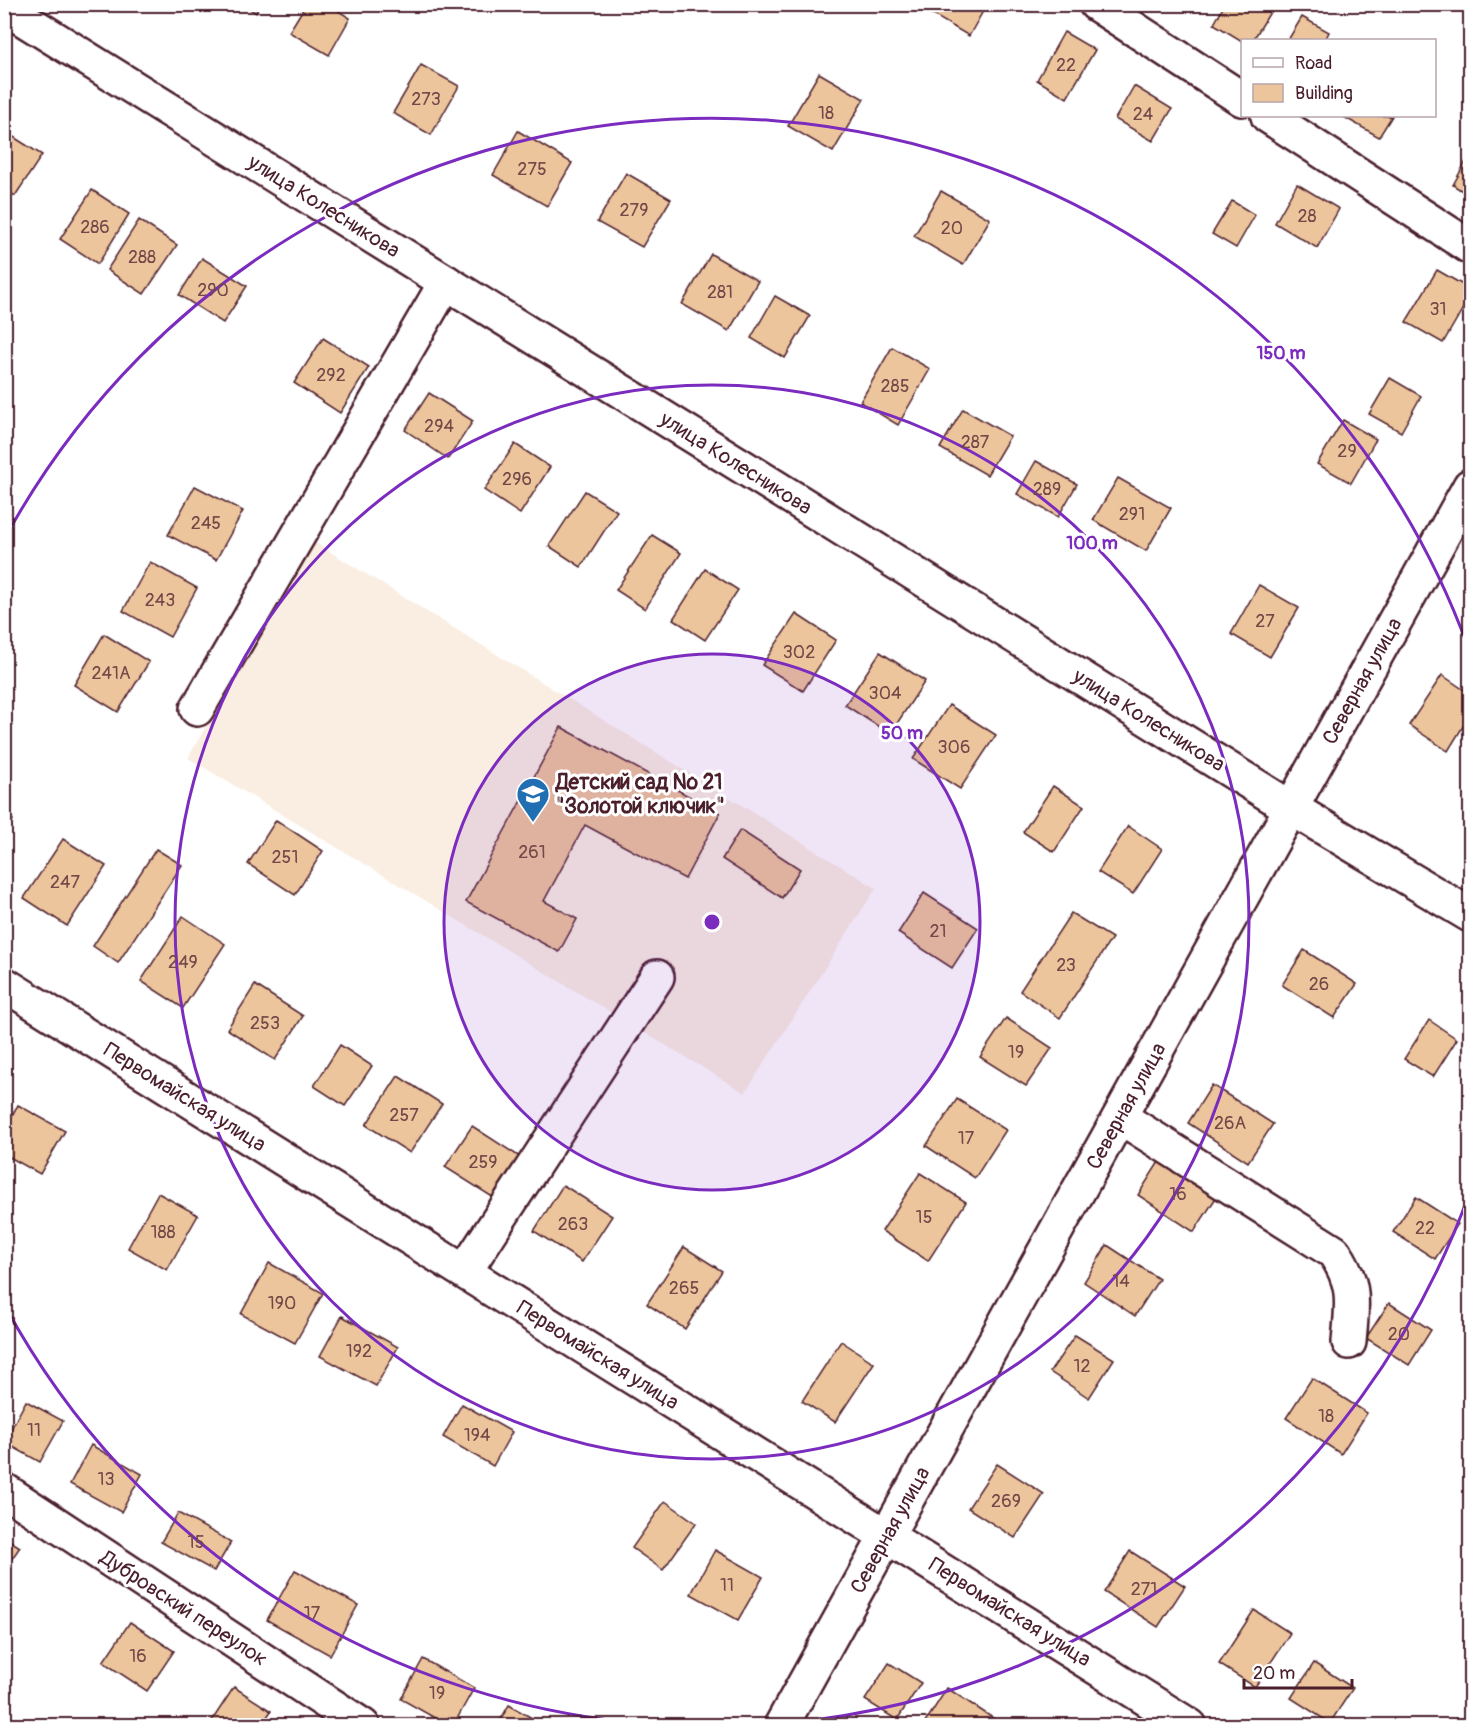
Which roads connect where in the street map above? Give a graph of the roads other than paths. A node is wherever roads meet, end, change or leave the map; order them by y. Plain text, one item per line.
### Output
1 (1096, 4) edge
2 (4, 7) edge
3 (1241, 98) edge
4 (1270, 117) edge
5 (1470, 247) edge
6 (446, 282) junction
7 (1470, 486) edge
8 (197, 709) dead end
9 (1291, 808) junction
10 (1470, 915) edge
11 (657, 977) dead end
12 (4, 984) edge
13 (1120, 1117) junction
14 (465, 1271) junction
15 (1349, 1342) dead end
16 (4, 1490) edge
17 (887, 1535) junction
18 (363, 1725) edge
19 (781, 1725) edge
20 (1191, 1725) edge

1 - 3 street
2 - 6 street, улица Колесникова
4 - 5 street
6 - 8 street
6 - 9 street, улица Колесникова
7 - 9 street, Северная улица
9 - 10 street, улица Колесникова
9 - 13 street, Северная улица
11 - 14 street
12 - 14 street, Первомайская улица
13 - 15 street
13 - 17 street, Северная улица
14 - 17 street, Первомайская улица
16 - 18 street, Дубровский переулок
17 - 19 street, Северная улица
17 - 20 street, Первомайская улица

